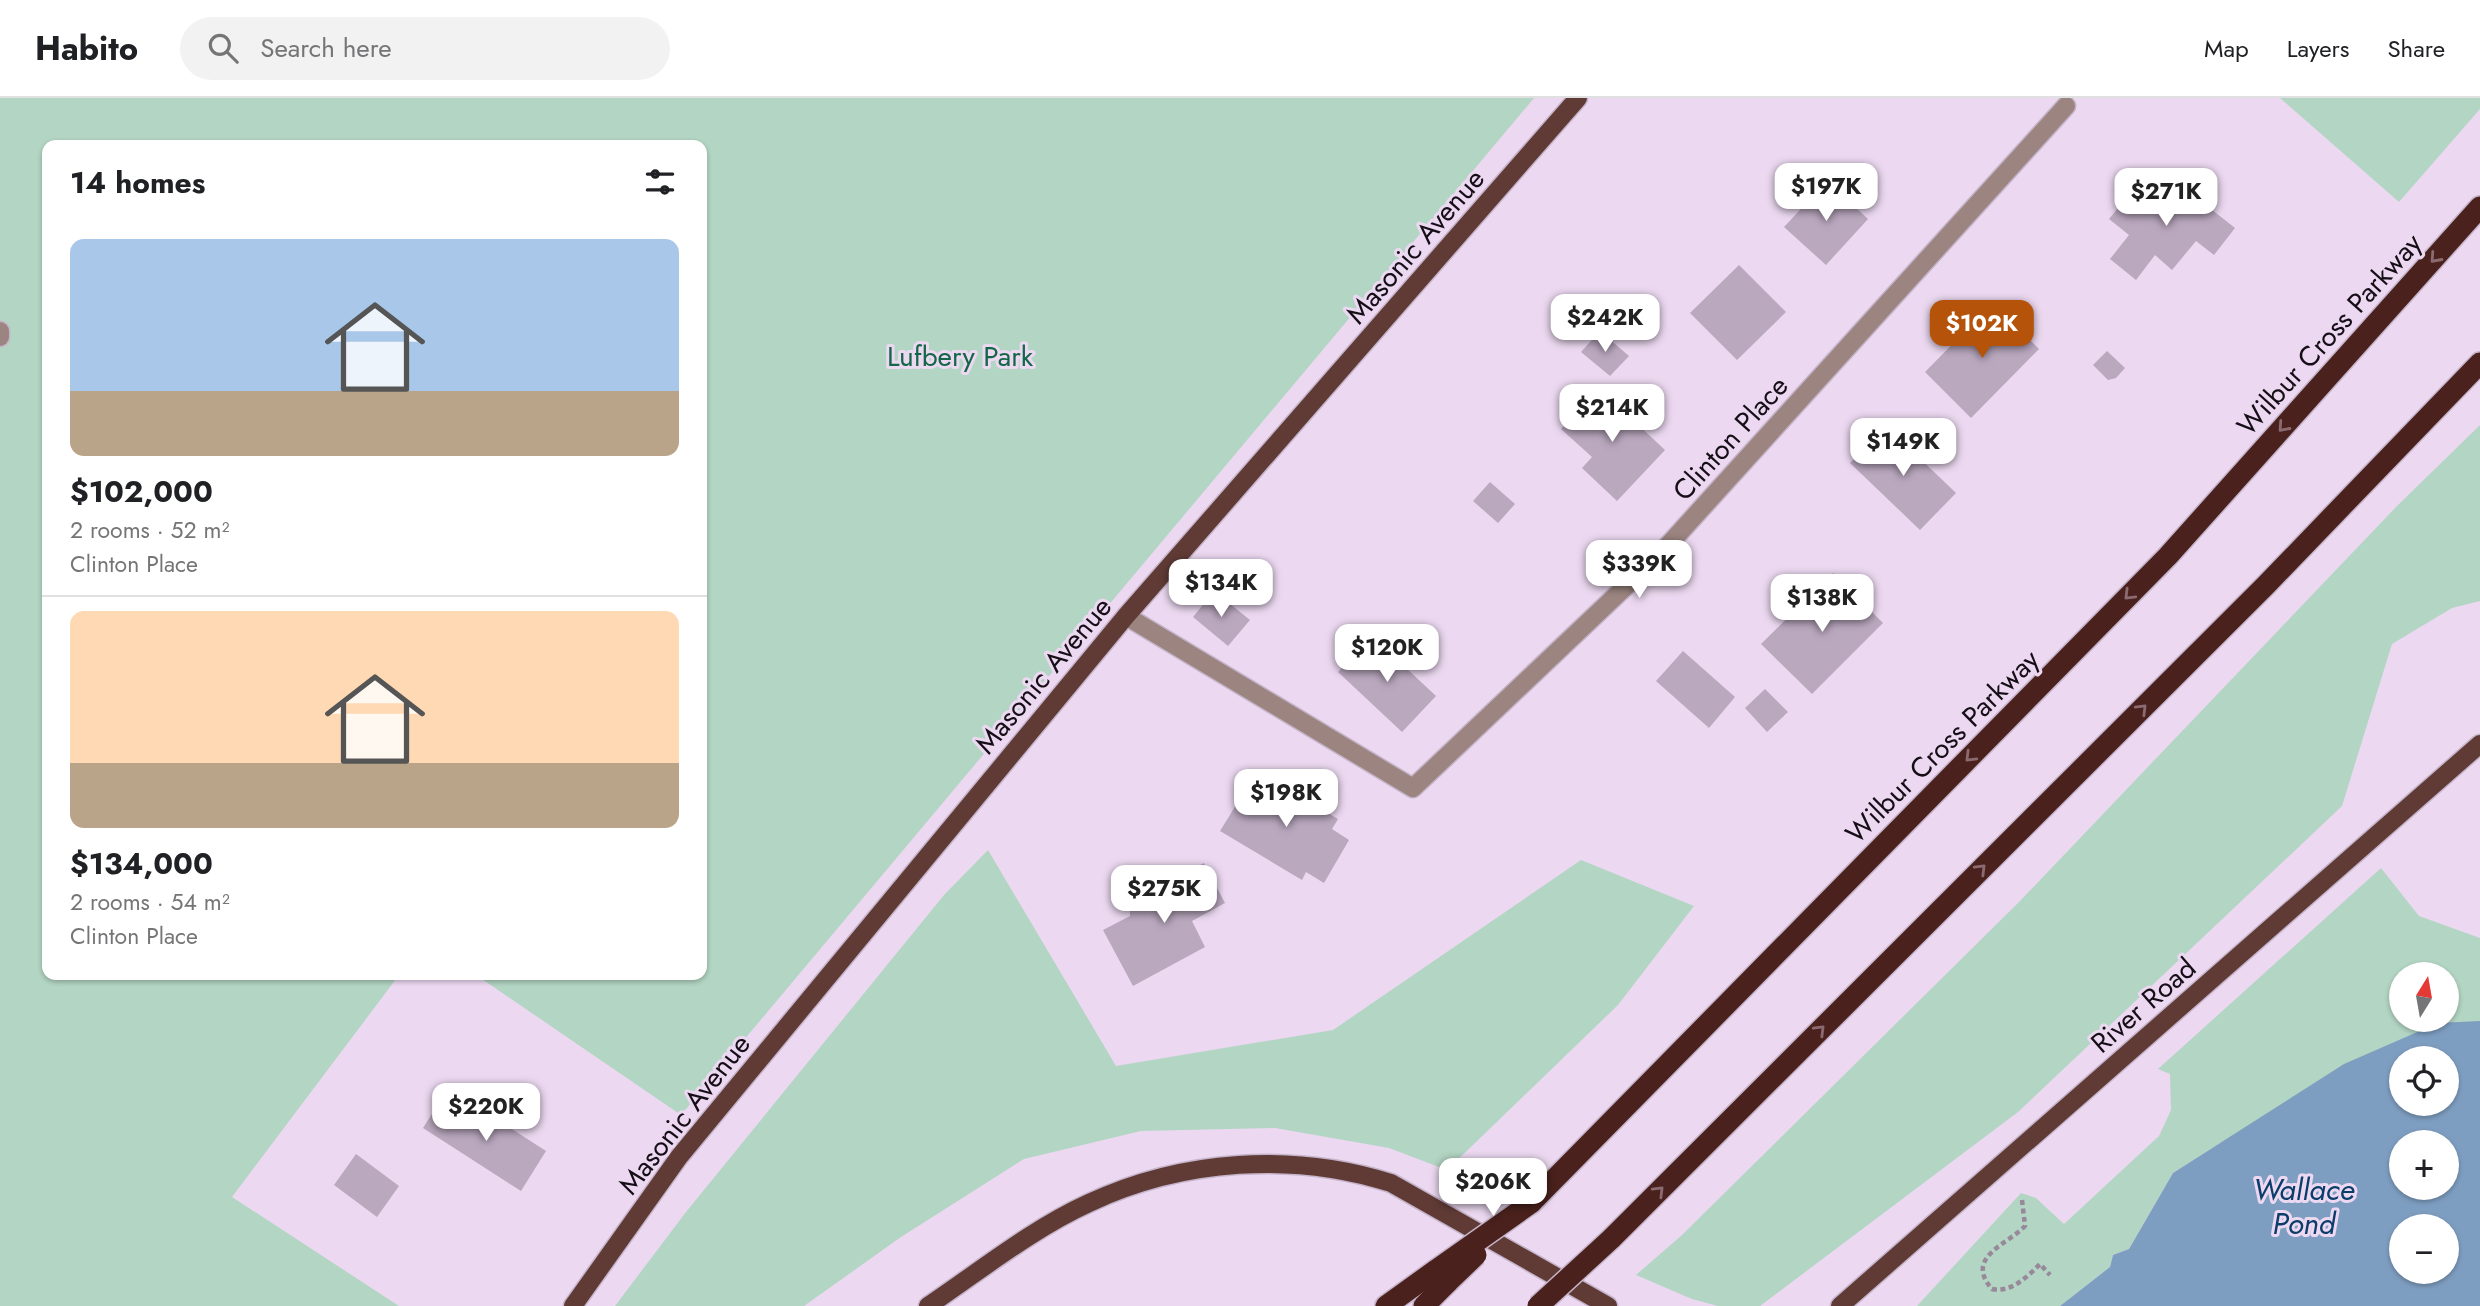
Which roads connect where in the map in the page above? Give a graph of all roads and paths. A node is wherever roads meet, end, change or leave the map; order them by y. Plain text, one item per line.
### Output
1 (1578, 98) edge
2 (2066, 106) dead end
3 (2480, 207) edge
4 (0, 331) edge
5 (0, 337) edge
6 (2480, 363) edge
7 (1126, 616) junction
8 (2480, 744) edge
9 (2022, 1200) dead end
10 (2050, 1275) dead end
11 (1442, 1276) junction
12 (573, 1306) edge
13 (928, 1306) edge
14 (1386, 1306) edge
15 (1424, 1306) edge
16 (1538, 1306) edge
17 (1608, 1306) edge
18 (1840, 1306) edge

1 - 7 main road, Masonic Avenue
2 - 7 street, Clinton Place
3 -> 11 highway, Wilbur Cross Parkway, bridge
4 - 5 street
16 -> 6 highway, bridge
7 - 12 main road, Masonic Avenue
8 - 18 main road, River Road
9 - 10 path
11 - 14 highway
11 - 15 highway, Wilbur Cross Parkway
13 - 17 main road

